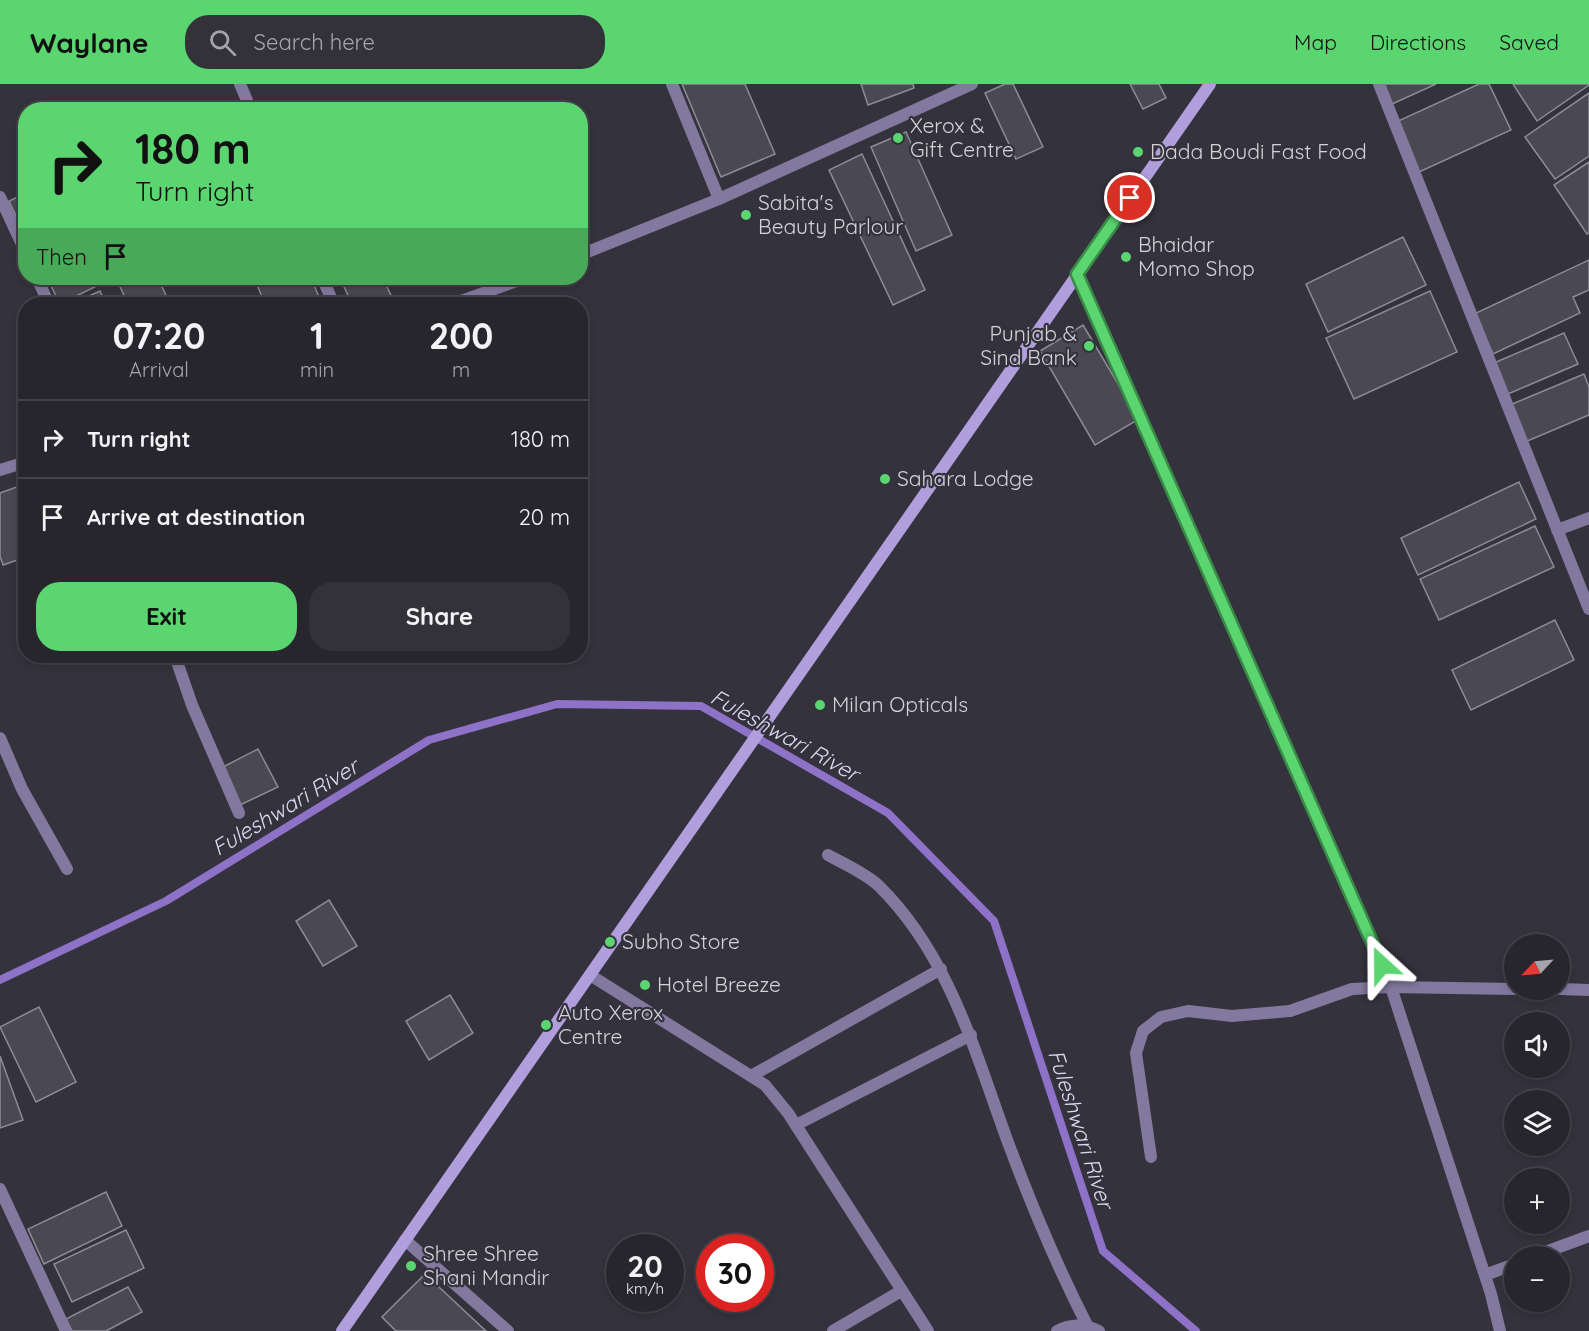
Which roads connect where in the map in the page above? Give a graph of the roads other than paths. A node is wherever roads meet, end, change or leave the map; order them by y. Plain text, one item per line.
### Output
1 (240, 84) edge
2 (672, 84) edge
3 (972, 84) edge
4 (1210, 84) edge
5 (1379, 84) edge
6 (248, 102) edge
7 (0, 197) edge
8 (719, 199) junction
9 (18, 236) edge
10 (588, 252) edge
11 (1077, 274) junction
12 (506, 285) edge
13 (472, 297) edge
14 (18, 464) edge
15 (0, 470) edge
16 (1589, 518) edge
17 (1557, 530) junction
18 (1589, 609) edge
19 (178, 663) edge
20 (0, 738) edge
21 (239, 813) dead end
22 (828, 855) dead end
23 (67, 870) dead end
24 (941, 969) junction
25 (590, 975) junction
26 (1391, 987) junction
27 (1504, 989) edge
28 (1570, 989) edge
29 (1589, 990) edge
30 (971, 1035) junction
31 (751, 1076) junction
32 (796, 1125) junction
33 (1151, 1157) dead end
34 (0, 1189) edge
35 (1589, 1236) edge
36 (405, 1240) junction
37 (1562, 1246) edge
38 (1504, 1268) edge
39 (1485, 1275) junction
40 (901, 1291) junction
41 (1087, 1325) junction
42 (66, 1331) edge
43 (342, 1331) edge
44 (508, 1331) edge
45 (833, 1331) edge
46 (928, 1331) edge
47 (1057, 1331) edge
48 (1099, 1331) edge
49 (1500, 1331) edge

1 - 6 street
2 - 8 street
3 - 8 street
4 - 11 main road
5 - 17 street
7 - 9 street
8 - 10 street
11 - 25 main road
11 - 26 street
12 - 13 street
14 - 15 street
16 - 17 street
17 - 18 street
19 - 21 street
20 - 23 street
22 - 24 street
24 - 30 street
24 - 31 street
25 - 31 street
25 - 36 main road
26 - 27 street
26 - 33 street
26 - 39 street
28 - 29 street
30 - 32 street
30 - 41 street
31 - 32 street
32 - 40 street
34 - 42 street
35 - 37 street
36 - 43 main road
36 - 44 street
38 - 39 street
39 - 49 street
40 - 45 street
40 - 46 street
41 - 47 street
41 - 48 street

